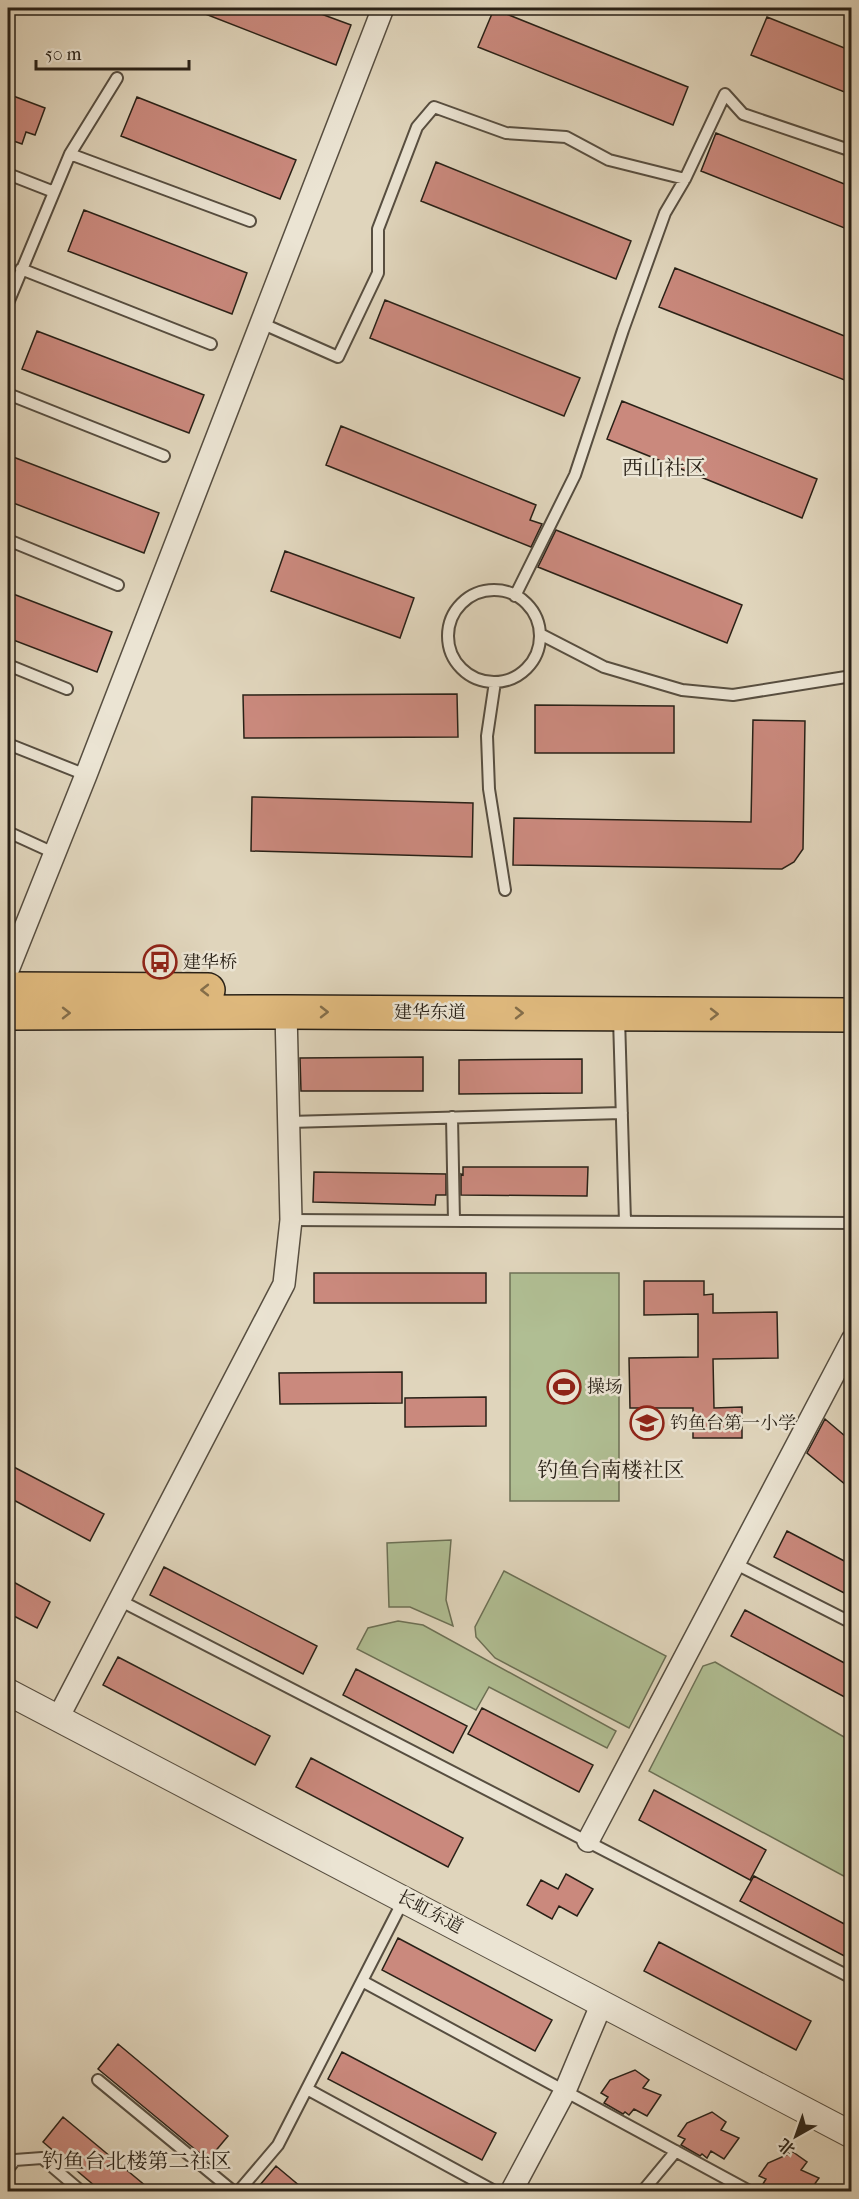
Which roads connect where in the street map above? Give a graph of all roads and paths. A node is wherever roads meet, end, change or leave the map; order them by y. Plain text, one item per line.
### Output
1 (383, 8) edge
2 (117, 78) dead end
3 (852, 151) edge
4 (70, 154) junction
5 (8, 174) edge
6 (685, 180) junction
7 (54, 192) junction
8 (250, 221) dead end
9 (21, 269) junction
10 (10, 288) edge
11 (8, 303) edge
12 (261, 323) junction
13 (211, 344) dead end
14 (8, 394) edge
15 (164, 456) dead end
16 (8, 540) edge
17 (118, 585) dead end
18 (515, 596) junction
19 (540, 634) junction
20 (8, 665) edge
21 (852, 676) edge
22 (495, 682) junction
23 (67, 689) dead end
24 (8, 744) edge
25 (86, 776) junction
26 (8, 832) edge
27 (54, 853) junction
28 (505, 890) dead end
29 (8, 970) edge
30 (8, 989) edge
31 (852, 993) edge
32 (286, 1012) junction
33 (8, 1013) edge
34 (619, 1013) junction
35 (852, 1015) edge
36 (622, 1113) junction
37 (452, 1118) junction
38 (289, 1122) junction
39 (291, 1220) junction
40 (453, 1221) junction
41 (625, 1222) junction
42 (852, 1223) edge
43 (849, 1349) edge
44 (734, 1563) junction
45 (119, 1600) junction
46 (852, 1623) edge
47 (8, 1692) edge
48 (58, 1718) junction
49 (588, 1841) junction
50 (404, 1899) junction
51 (852, 1978) edge
52 (362, 1981) junction
53 (602, 2003) junction
54 (98, 2080) dead end
55 (307, 2090) junction
56 (565, 2091) junction
57 (852, 2135) edge
58 (676, 2151) junction
59 (10, 2162) edge
60 (82, 2192) edge
61 (236, 2192) edge
62 (496, 2192) edge
63 (511, 2192) edge
64 (642, 2192) edge
65 (751, 2192) edge

1 - 12 street
2 - 4 lane
3 - 6 lane
4 - 7 lane
4 - 8 lane
5 - 7 lane
6 - 12 lane
6 - 18 lane
7 - 9 lane
9 - 10 lane
9 - 13 lane
10 - 11 lane
12 - 25 street
14 - 15 lane
16 - 17 lane
18 - 19 lane
18 - 22 lane
19 - 21 lane
19 - 22 lane
20 - 23 lane
22 - 28 lane
24 - 25 lane
25 - 27 street
26 - 27 lane
27 - 29 street
31 -> 30 main road, 建华东道
33 -> 32 main road, 建华东道
32 -> 34 main road, 建华东道
32 - 38 street
34 -> 35 main road, 建华东道
34 - 36 lane
36 - 37 lane
36 - 41 lane
37 - 38 lane
37 - 40 lane
38 - 39 street
39 - 40 lane
39 - 45 street
40 - 41 lane
41 - 42 lane
43 - 44 street
44 - 46 lane
44 - 49 street
45 - 48 street
45 - 49 lane
47 - 48 street, 长虹东道
48 - 50 street, 长虹东道
49 - 51 lane
50 - 52 lane
50 - 53 street, 长虹东道
52 - 55 lane
52 - 56 lane
53 - 56 street
53 - 57 street, 长虹东道
54 - 61 lane
55 - 61 lane
55 - 62 lane
56 - 58 lane
56 - 63 street
58 - 64 lane
58 - 65 lane
59 - 60 lane

